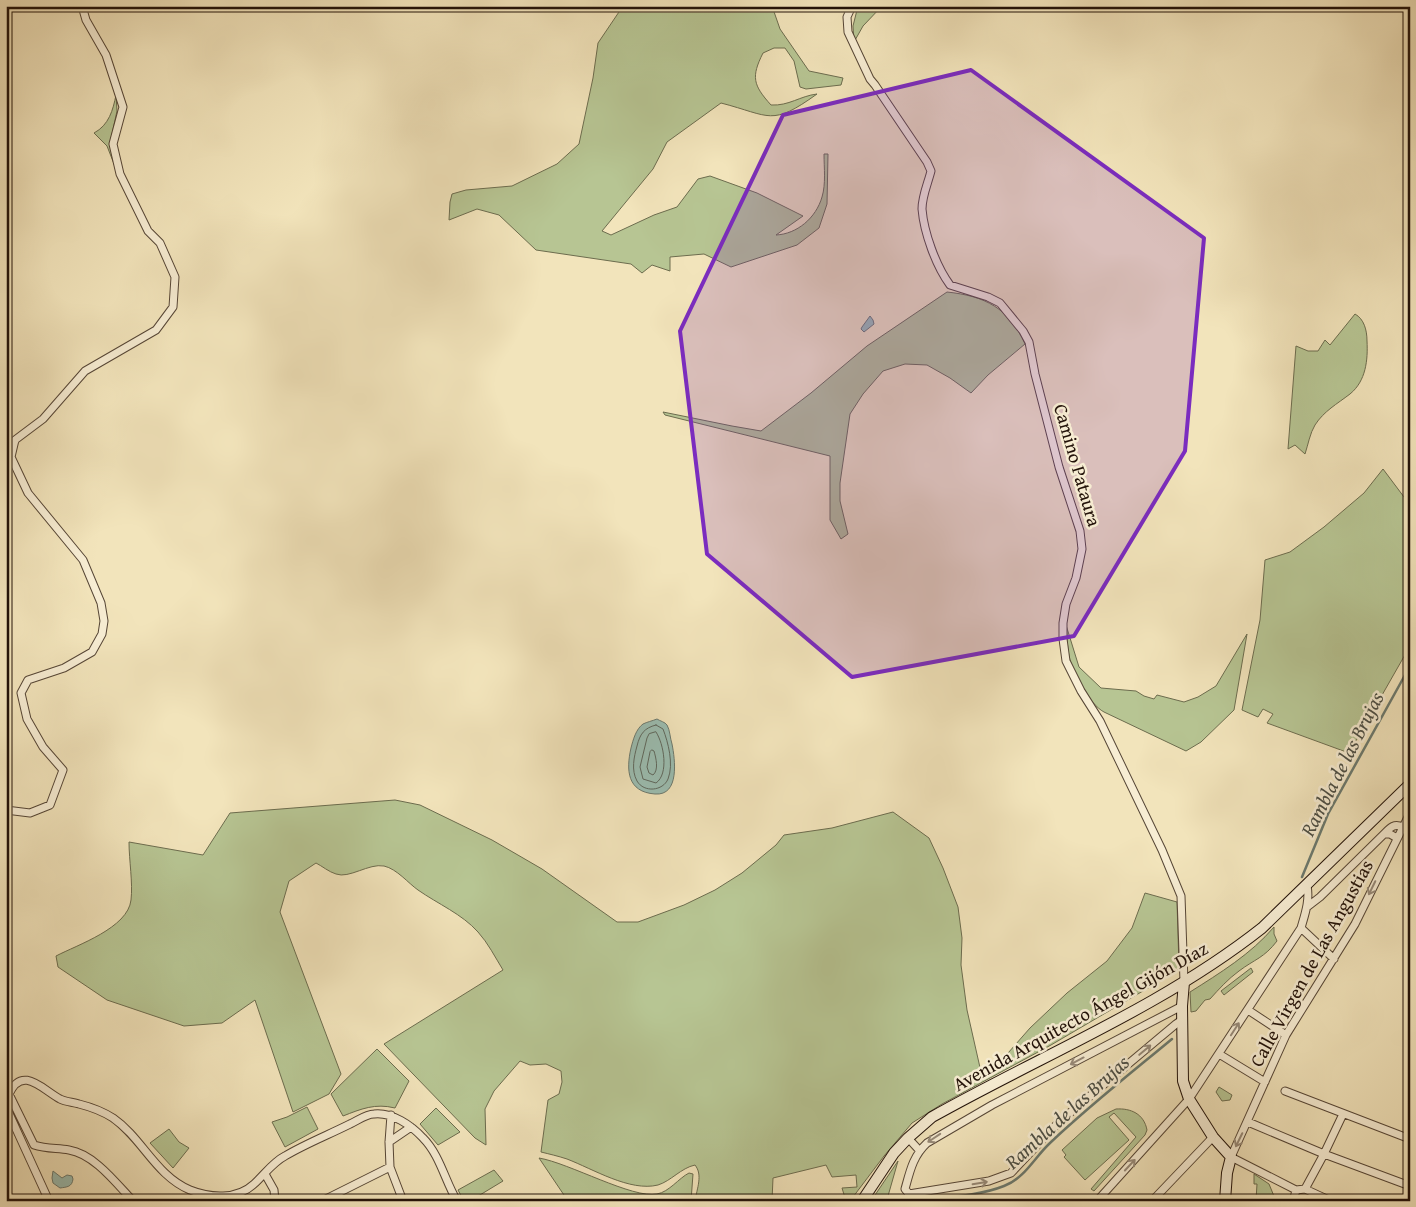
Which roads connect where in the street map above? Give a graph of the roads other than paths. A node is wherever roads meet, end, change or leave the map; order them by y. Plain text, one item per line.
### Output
1 (82, 6) edge
2 (852, 6) edge
3 (1407, 789) edge
4 (6, 810) edge
5 (1410, 813) edge
6 (1402, 827) junction
7 (1384, 834) junction
8 (1397, 838) junction
9 (1306, 886) junction
10 (1307, 907) junction
11 (1301, 928) junction
12 (1334, 959) junction
13 (1184, 982) junction
14 (1161, 996) junction
15 (1182, 1006) junction
16 (1248, 1010) junction
17 (1184, 1019) junction
18 (1286, 1036) junction
19 (1220, 1054) junction
20 (1265, 1082) junction
21 (1285, 1091) dead end
22 (1189, 1099) junction
23 (6, 1107) edge
24 (1342, 1114) junction
25 (391, 1115) junction
26 (1248, 1122) junction
27 (411, 1127) junction
28 (1213, 1137) junction
29 (908, 1138) junction
30 (1410, 1138) edge
31 (389, 1142) junction
32 (919, 1150) junction
33 (1324, 1154) junction
34 (1231, 1157) junction
35 (390, 1167) junction
36 (265, 1174) junction
37 (1410, 1186) edge
38 (1305, 1188) junction
39 (1296, 1190) junction
40 (1101, 1199) edge
41 (1294, 1200) edge
42 (49, 1201) edge
43 (133, 1201) edge
44 (275, 1201) edge
45 (322, 1201) edge
46 (403, 1201) edge
47 (457, 1201) edge
48 (862, 1201) edge
49 (1152, 1201) edge
50 (1225, 1201) edge
51 (1331, 1201) edge

1 - 4 street
2 - 13 street, Camino Pataura
3 - 9 main road, Avenida Arquitecto Ángel Gijón Díaz
5 - 6 street, Calle Virgen de Las Angustias
6 - 7 street
6 - 8 street, Calle Virgen de Las Angustias
7 - 8 street
7 - 10 street
8 -> 12 street, Calle Virgen de Las Angustias
9 - 10 street
9 - 13 main road, Avenida Arquitecto Ángel Gijón Díaz
10 - 11 street
11 - 12 street
11 - 16 street
12 - 18 street, Calle Virgen de Las Angustias
13 - 14 main road, Avenida Arquitecto Ángel Gijón Díaz
13 - 15 main road, Camino Pataura
14 - 15 main road
14 - 29 main road, Avenida Arquitecto Ángel Gijón Díaz
15 - 17 main road, Camino Pataura
15 -> 32 street
16 - 18 street
19 -> 16 street
17 - 22 main road, Camino Pataura
32 -> 17 street
18 - 20 street, Calle Virgen de Las Angustias
19 - 20 street
19 - 22 street
20 - 26 street, Calle Virgen de Las Angustias
21 - 24 street
22 - 28 main road, Camino Pataura
40 -> 22 street
23 - 42 street
24 - 30 street
24 - 33 street
25 - 27 street
25 - 31 street
25 - 36 street
26 - 33 street
26 -> 34 street, Calle Virgen de Las Angustias
27 - 31 street
27 - 47 street
28 - 34 main road, Camino Pataura
28 - 49 street
29 - 32 street
29 - 48 main road, Avenida Arquitecto Ángel Gijón Díaz
31 - 35 street
33 - 37 street
33 - 38 street
34 - 39 street
34 - 50 main road
35 - 45 street
35 - 46 street
36 - 43 street
36 - 44 street
38 - 39 street
38 - 51 street
39 - 41 street

